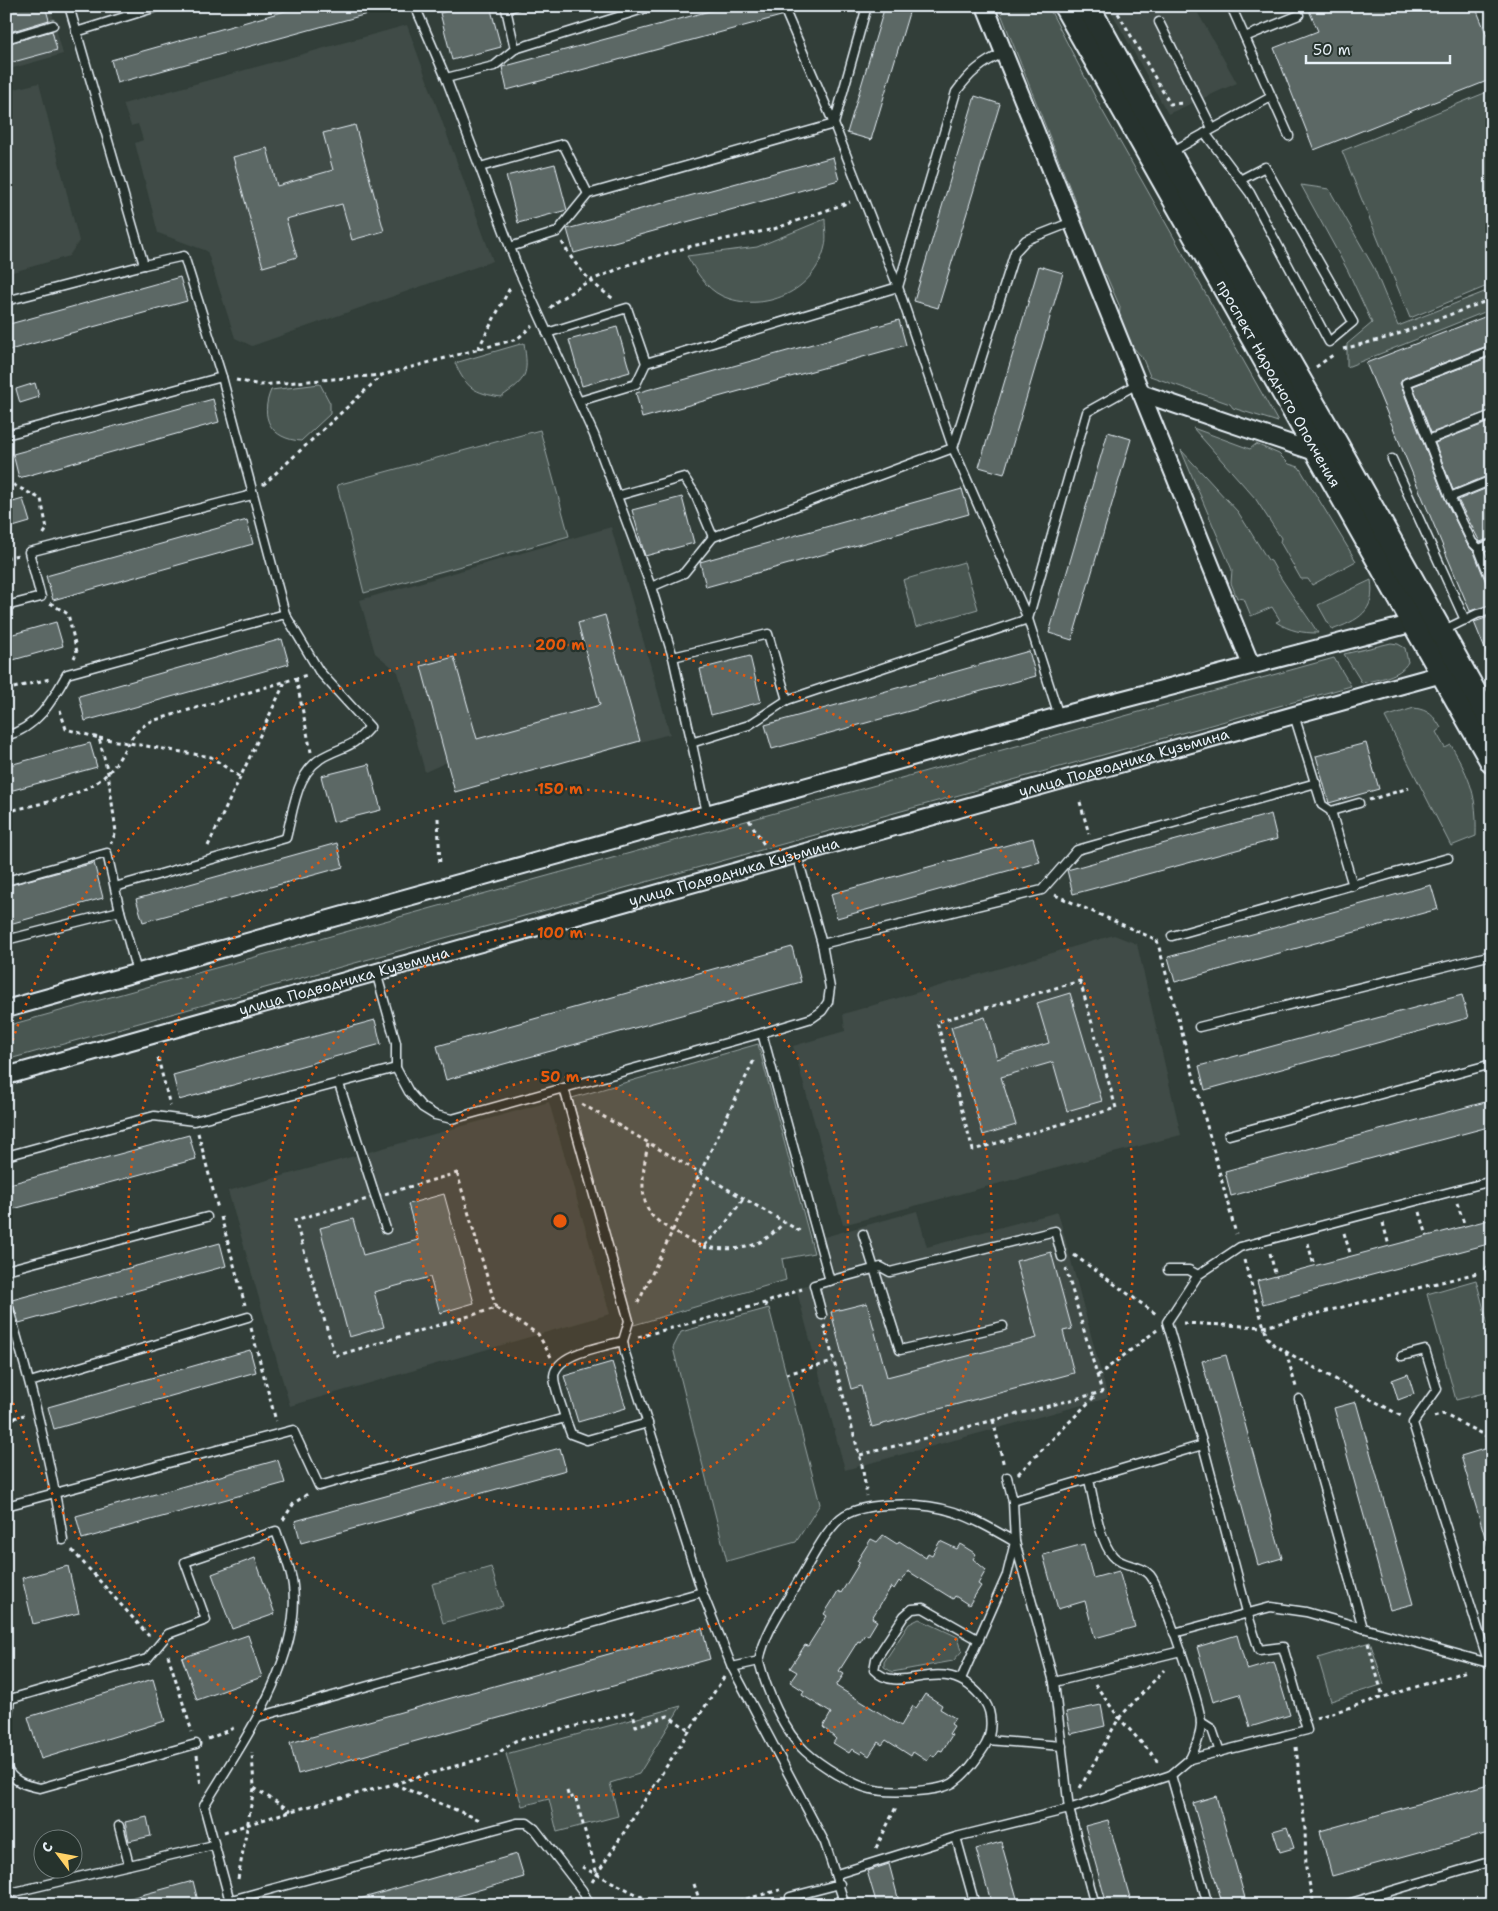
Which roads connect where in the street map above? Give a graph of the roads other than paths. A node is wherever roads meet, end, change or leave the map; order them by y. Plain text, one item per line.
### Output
1 (69, 6) edge
2 (160, 6) edge
3 (415, 6) edge
4 (515, 6) edge
5 (653, 6) edge
6 (783, 6) edge
7 (867, 6) edge
8 (985, 6) edge
9 (1065, 6) edge
10 (1088, 6) edge
11 (1231, 6) edge
12 (1299, 15) dead end
13 (1159, 22) dead end
14 (54, 25) dead end
15 (76, 32) junction
16 (1245, 36) junction
17 (6, 38) edge
18 (515, 50) junction
19 (1004, 53) junction
20 (446, 78) junction
21 (1271, 97) junction
22 (834, 124) junction
23 (1212, 128) junction
24 (1205, 132) junction
25 (1289, 136) dead end
26 (1169, 153) junction
27 (480, 168) junction
28 (1240, 180) junction
29 (588, 194) junction
30 (1072, 222) junction
31 (510, 248) junction
32 (144, 265) junction
33 (898, 287) junction
34 (6, 301) edge
35 (547, 333) junction
36 (1492, 350) edge
37 (646, 364) junction
38 (222, 376) junction
39 (1139, 388) junction
40 (580, 401) junction
41 (1492, 414) edge
42 (6, 436) edge
43 (1428, 440) junction
44 (953, 448) junction
45 (1318, 453) junction
46 (1392, 460) dead end
47 (1492, 480) edge
48 (252, 495) junction
49 (617, 496) junction
50 (1450, 497) junction
51 (713, 537) junction
52 (1492, 544) edge
53 (1479, 550) junction
54 (1492, 583) edge
55 (651, 587) junction
56 (6, 606) edge
57 (1492, 610) edge
58 (285, 614) junction
59 (1028, 619) junction
60 (1465, 620) junction
61 (1429, 624) junction
62 (673, 657) junction
63 (1251, 665) junction
64 (1448, 666) junction
65 (787, 700) junction
66 (1294, 715) junction
67 (1059, 716) junction
68 (1492, 724) edge
69 (6, 736) edge
70 (691, 743) junction
71 (1492, 762) edge
72 (1316, 783) junction
73 (1359, 803) road end
74 (1331, 811) junction
75 (707, 813) junction
76 (797, 855) junction
77 (1448, 858) dead end
78 (6, 881) edge
79 (1353, 886) junction
80 (115, 887) junction
81 (120, 910) junction
82 (1172, 936) dead end
83 (6, 940) edge
84 (822, 944) junction
85 (1492, 955) edge
86 (137, 972) junction
87 (376, 972) junction
88 (6, 1009) edge
89 (1199, 1027) dead end
90 (763, 1036) junction
91 (1492, 1064) edge
92 (396, 1068) junction
93 (6, 1076) edge
94 (339, 1084) junction
95 (565, 1091) junction
96 (1230, 1135) dead end
97 (6, 1156) edge
98 (1492, 1181) edge
99 (207, 1217) dead end
100 (386, 1229) dead end
101 (863, 1234) dead end
102 (1062, 1257) road end
103 (873, 1269) junction
104 (6, 1270) edge
105 (1168, 1270) dead end
106 (1198, 1274) junction
107 (830, 1281) junction
108 (6, 1299) edge
109 (822, 1315) road end
110 (248, 1317) road end
111 (1002, 1326) dead end
112 (623, 1341) junction
113 (1402, 1356) dead end
114 (30, 1382) junction
115 (1299, 1399) road end
116 (565, 1418) junction
117 (648, 1422) junction
118 (1203, 1445) junction
119 (1007, 1478) road end
120 (1089, 1480) junction
121 (56, 1492) junction
122 (1013, 1501) junction
123 (6, 1506) edge
124 (63, 1540) road end
125 (1016, 1542) junction
126 (702, 1592) junction
127 (1247, 1612) junction
128 (1363, 1628) junction
129 (1174, 1633) junction
130 (979, 1640) junction
131 (1181, 1651) junction
132 (759, 1661) junction
133 (1490, 1664) edge
134 (730, 1668) junction
135 (961, 1679) junction
136 (1054, 1682) junction
137 (258, 1717) junction
138 (1202, 1722) junction
139 (6, 1730) edge
140 (988, 1740) junction
141 (196, 1744) road end
142 (1062, 1746) junction
143 (1220, 1752) junction
144 (1190, 1759) junction
145 (6, 1767) edge
146 (1171, 1775) junction
147 (1069, 1809) junction
148 (120, 1826) dead end
149 (956, 1837) junction
150 (214, 1845) junction
151 (1492, 1861) edge
152 (129, 1865) junction
153 (837, 1874) junction
154 (840, 1884) junction
155 (6, 1894) edge
156 (790, 1897) dead end
157 (231, 1902) edge
158 (590, 1905) edge
159 (845, 1905) edge
160 (976, 1905) edge
161 (1095, 1905) edge
162 (1208, 1905) edge
163 (1344, 1905) edge

1 - 15 lane
2 - 15 lane
3 - 20 lane
4 - 18 lane
5 - 18 lane
6 - 22 lane
7 - 22 lane
8 - 19 street
9 - 45 main road, проспект Народного Ополчения
10 - 26 main road, проспект Народного Ополчения
11 - 16 lane
12 - 16 lane
13 - 23 lane
14 - 17 lane
15 - 32 lane
16 - 21 lane
18 - 20 lane
19 - 30 street
19 - 33 lane
20 - 27 lane
21 - 23 lane
21 - 25 lane
22 - 29 lane
22 - 33 lane
23 - 24 lane
24 - 26 lane
24 - 28 lane
26 - 61 main road, проспект Народного Ополчения
27 - 29 lane
27 - 31 lane
28 - 28 lane
29 - 31 lane
30 - 39 street
30 - 44 lane
31 - 35 lane
32 - 34 lane
32 - 38 lane
33 - 37 lane
33 - 44 lane
35 - 37 lane
35 - 40 lane
36 - 43 lane
37 - 40 lane
38 - 42 lane
38 - 48 lane
39 - 45 street
39 - 59 lane
39 - 63 street
40 - 49 lane
41 - 43 lane
43 - 50 lane
44 - 51 lane
44 - 59 lane
45 - 61 main road, проспект Народного Ополчения
46 - 60 lane
47 - 50 lane
48 - 56 lane
48 - 58 lane
49 - 51 lane
49 - 55 lane
50 - 53 lane
51 - 55 lane
52 - 53 lane
53 - 54 lane
55 - 62 lane
57 - 60 lane
58 - 69 lane
58 - 80 lane
59 - 65 lane
59 - 67 lane
60 - 61 lane
61 - 63 street
61 - 64 main road, проспект Народного Ополчения
62 - 65 lane
62 - 70 lane
63 - 67 street
64 - 66 street, улица Подводника Кузьмина
64 - 68 main road, проспект Народного Ополчения
64 - 71 main road, проспект Народного Ополчения
65 - 70 lane
66 - 72 lane
66 - 76 street, улица Подводника Кузьмина
67 - 75 street
70 - 75 lane
72 - 74 lane
72 - 84 lane
73 - 74 lane
74 - 79 lane
75 - 86 street
76 - 84 lane
76 - 87 street, улица Подводника Кузьмина
77 - 79 lane
78 - 80 lane
79 - 82 lane
80 - 81 lane
81 - 83 lane
81 - 86 lane
84 - 90 lane
85 - 89 lane
86 - 88 street
87 - 92 lane
87 - 93 street, улица Подводника Кузьмина
90 - 95 lane
90 - 107 lane
91 - 96 lane
92 - 94 lane
92 - 95 lane
94 - 97 lane
94 - 100 lane
95 - 112 lane
98 - 106 lane
99 - 104 lane
101 - 103 lane
102 - 103 lane
103 - 107 lane
103 - 111 lane
105 - 106 lane
106 - 118 lane
107 - 109 lane
108 - 114 lane
110 - 114 lane
112 - 116 lane
112 - 117 lane
113 - 133 lane
114 - 121 lane
115 - 128 lane
116 - 117 lane
116 - 121 lane
117 - 126 lane
118 - 120 lane
118 - 127 lane
119 - 122 lane
120 - 122 lane
120 - 129 lane
121 - 123 lane
121 - 124 lane
122 - 125 lane
125 - 130 lane
125 - 132 lane
125 - 136 lane
126 - 134 lane
126 - 137 lane
127 - 128 lane
127 - 129 lane
127 - 143 lane
128 - 133 lane
129 - 131 lane
130 - 135 lane
130 - 135 lane
131 - 136 lane
131 - 138 lane
132 - 134 lane
132 - 140 lane
134 - 153 lane
135 - 140 lane
136 - 142 lane
137 - 139 lane
137 - 150 lane
138 - 143 lane
138 - 144 lane
140 - 142 lane
141 - 145 lane
142 - 147 lane
143 - 144 lane
144 - 146 lane
146 - 147 lane
146 - 162 lane
147 - 149 lane
147 - 161 lane
148 - 152 lane
149 - 153 lane
149 - 160 lane
150 - 152 lane
150 - 157 lane
151 - 163 lane
152 - 155 lane
153 - 154 lane
154 - 156 lane
154 - 159 lane
157 - 158 lane

